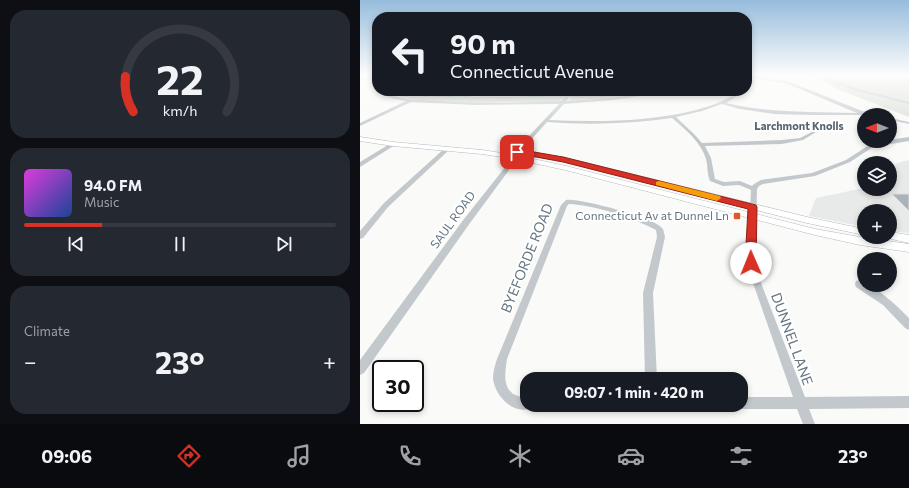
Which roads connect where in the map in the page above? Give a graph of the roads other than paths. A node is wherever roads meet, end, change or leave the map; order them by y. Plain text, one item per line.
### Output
1 (818, 95) edge
2 (877, 95) edge
3 (389, 96) edge
4 (568, 96) edge
5 (634, 96) edge
6 (735, 96) edge
7 (410, 101) junction
8 (562, 103) junction
9 (723, 103) junction
10 (909, 103) edge
11 (857, 111) edge
12 (857, 114) edge
13 (672, 116) junction
14 (897, 120) edge
15 (546, 121) junction
16 (909, 123) edge
17 (360, 125) edge
18 (814, 132) dead end
19 (360, 136) edge
20 (909, 139) edge
21 (394, 144) junction
22 (701, 145) junction
23 (447, 149) junction
24 (516, 154) junction
25 (360, 165) edge
26 (754, 189) junction
27 (753, 211) junction
28 (857, 231) edge
29 (360, 236) edge
30 (897, 237) edge
31 (909, 239) edge
32 (909, 248) edge
33 (873, 292) edge
34 (909, 325) edge
35 (361, 366) edge
36 (651, 372) edge
37 (520, 402) edge
38 (909, 402) edge
39 (748, 403) edge
40 (801, 403) junction
41 (809, 424) edge

1 - 11 street
2 - 10 street
3 - 7 street
4 - 8 street, SAUL ROAD
5 - 8 street
6 - 9 street
7 - 8 street
7 - 17 street
8 - 15 street, SAUL ROAD
9 - 12 street
9 - 13 street
13 - 15 street
13 - 22 street
14 - 16 street
15 - 24 street, SAUL ROAD
18 - 22 street
19 - 21 main road
19 - 24 main road
20 - 26 street
21 - 23 main road
21 - 25 street
22 - 26 street
23 - 24 main road
23 - 29 street
24 - 27 main road
24 - 35 street, SAUL ROAD
26 - 27 street, DUNNEL LANE
27 - 28 main road
27 - 32 main road
27 - 40 street, DUNNEL LANE
30 - 31 main road
33 - 34 street
36 - 37 street, BYEFORDE ROAD
38 - 40 street
39 - 40 street
40 - 41 street, DUNNEL LANE

